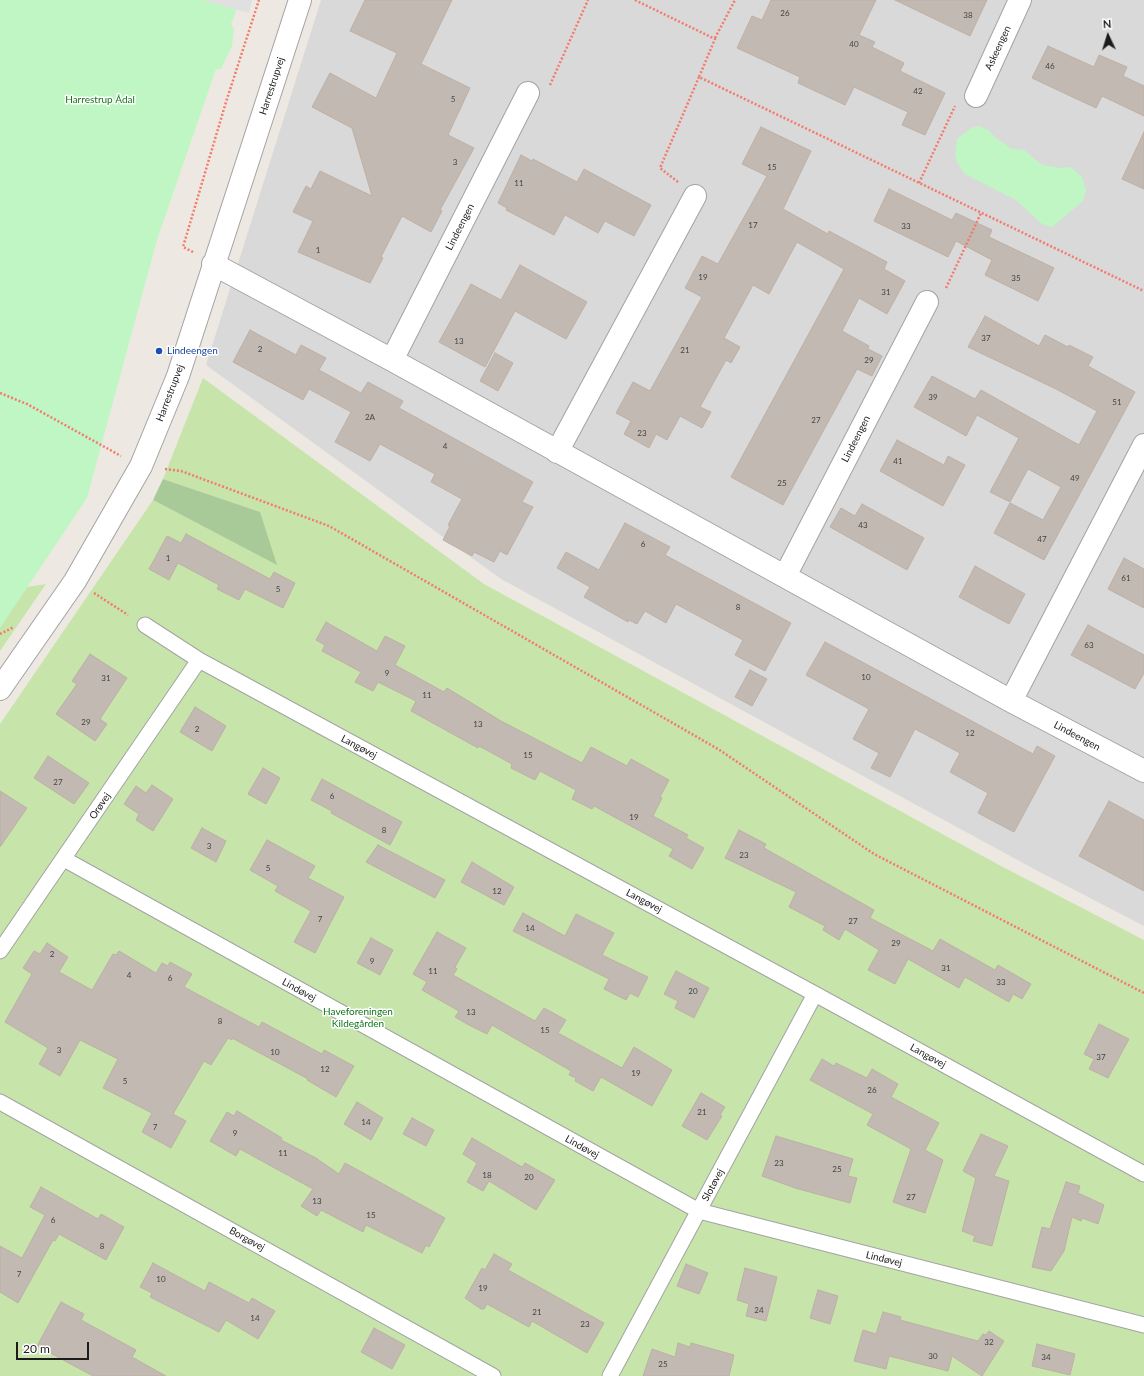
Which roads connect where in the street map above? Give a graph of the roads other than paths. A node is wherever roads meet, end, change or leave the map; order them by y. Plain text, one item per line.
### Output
1 (300, 0) edge
2 (1020, 0) edge
3 (528, 93) road end
4 (976, 96) road end
5 (695, 196) road end
6 (213, 264) junction
7 (927, 302) road end
8 (392, 360) junction
9 (1144, 445) edge
10 (557, 452) junction
11 (785, 576) junction
12 (145, 626) road end
13 (199, 660) junction
14 (0, 689) edge
15 (1011, 701) junction
16 (1144, 771) edge
17 (64, 859) junction
18 (0, 952) edge
19 (815, 994) junction
20 (0, 1102) edge
21 (1144, 1174) edge
22 (699, 1211) junction
23 (1144, 1325) edge
24 (493, 1376) edge
25 (610, 1376) edge

1 - 6 street, Harrestrupvej
2 - 4 street, Askeengen
3 - 8 street, Lindeengen
5 - 10 street
6 - 8 street, Lindeengen
6 - 14 street, Harrestrupvej
7 - 11 street, Lindeengen
8 - 10 street, Lindeengen
9 - 15 street
10 - 11 street, Lindeengen
11 - 15 street, Lindeengen
12 - 13 lane, Langøvej
13 - 17 lane, Orøvej
13 - 19 lane, Langøvej
15 - 16 street, Lindeengen
17 - 18 lane, Orøvej
17 - 22 lane, Lindøvej
19 - 21 lane, Langøvej
19 - 22 lane, Slotøvej
20 - 24 lane, Borgøvej
22 - 23 lane, Lindøvej
22 - 25 lane, Slotøvej

